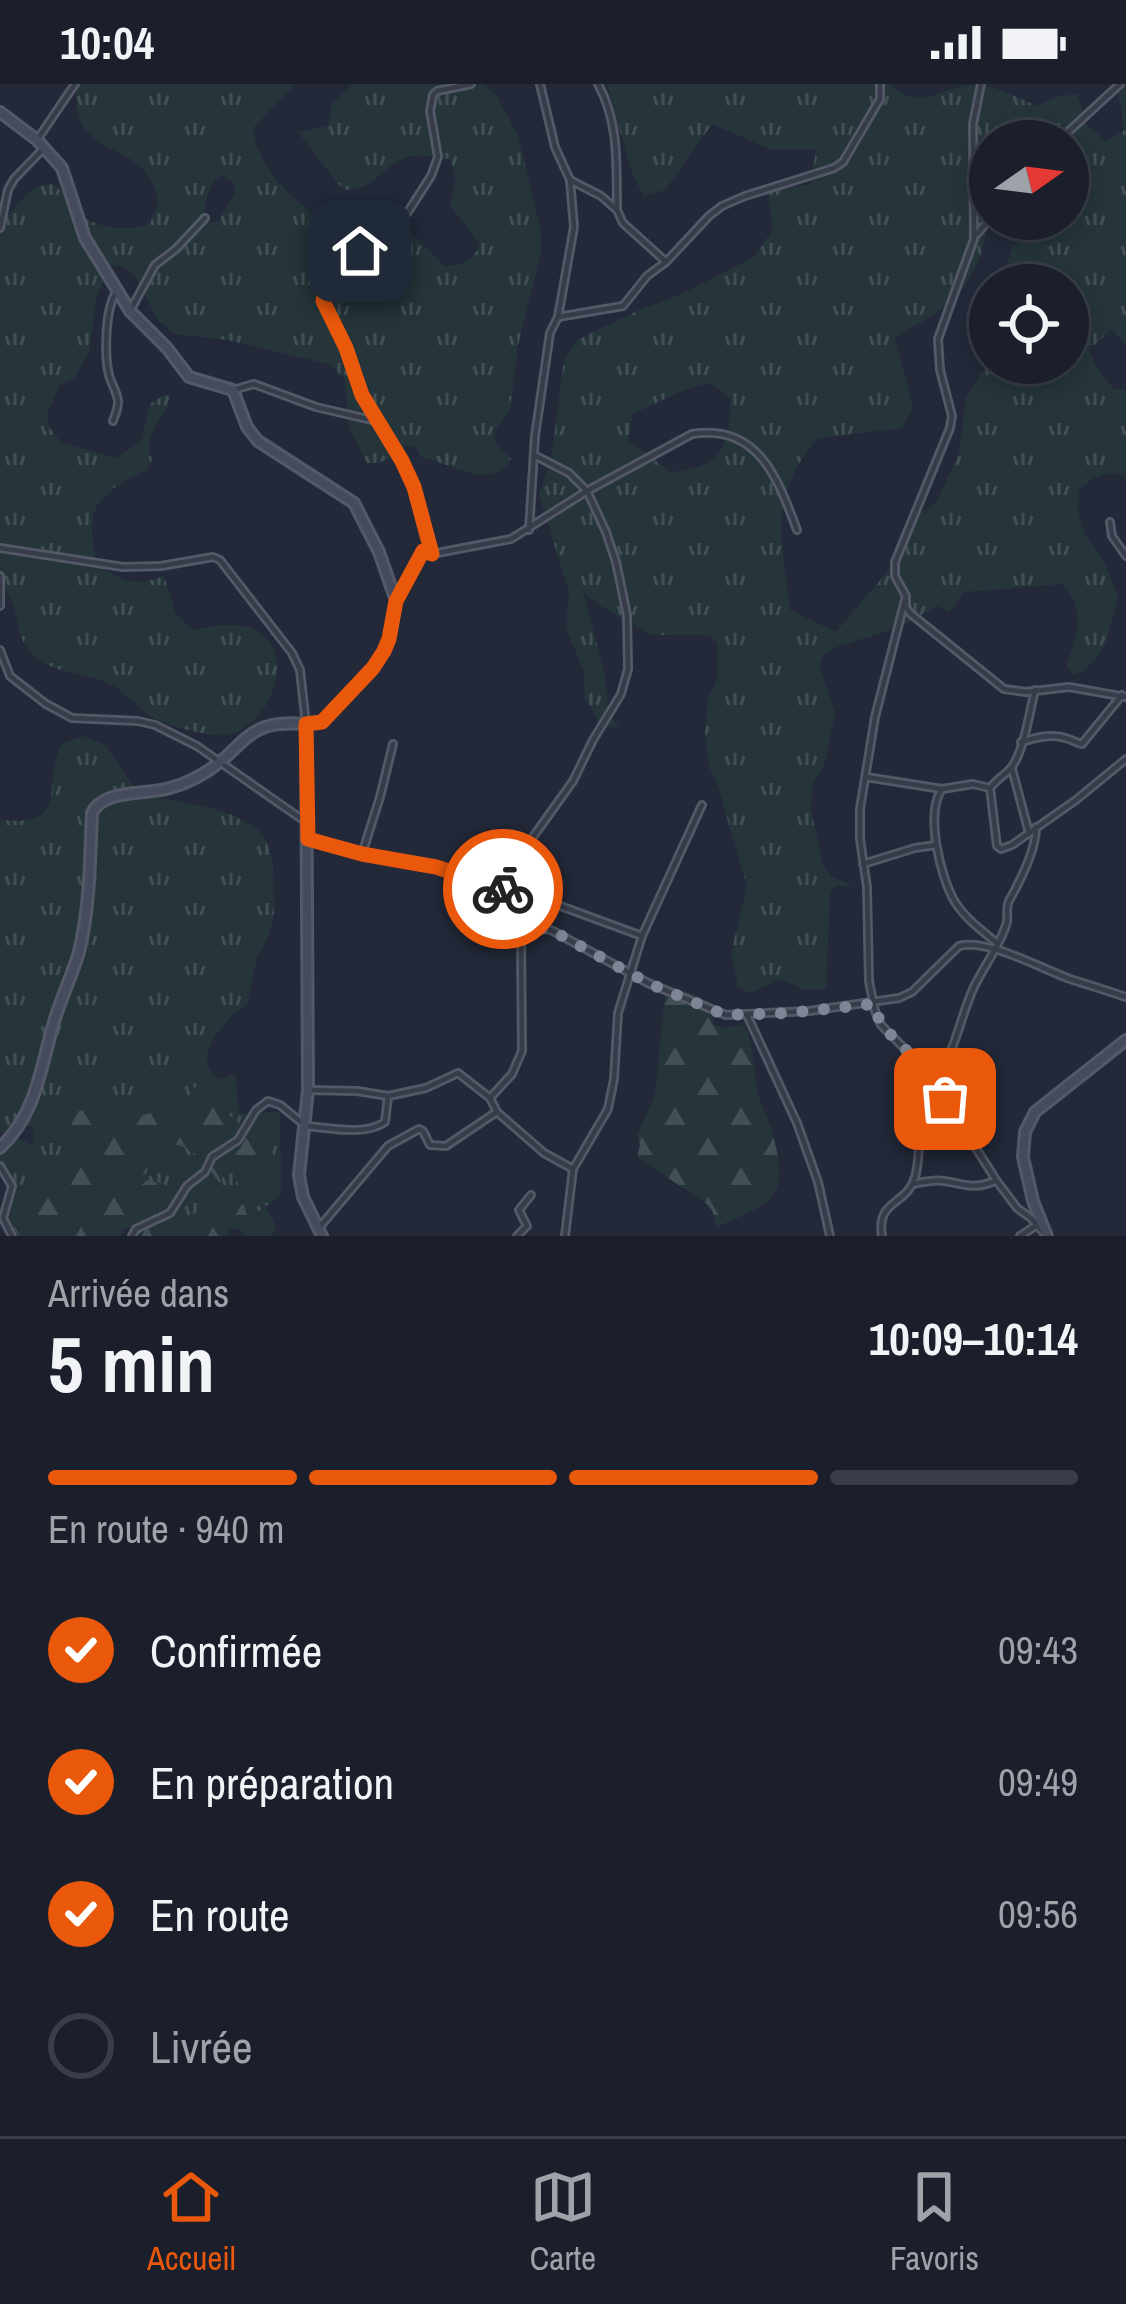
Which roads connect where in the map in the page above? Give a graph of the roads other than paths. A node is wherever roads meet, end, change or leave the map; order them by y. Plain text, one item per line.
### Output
1 (75, 84) edge
2 (472, 84) edge
3 (540, 84) edge
4 (598, 84) edge
5 (880, 84) edge
6 (981, 84) edge
7 (1120, 84) edge
8 (0, 112) edge
9 (974, 120) edge
10 (1081, 120) edge
11 (37, 140) junction
12 (45, 148) junction
13 (570, 180) junction
14 (617, 210) junction
15 (205, 218) dead end
16 (0, 228) edge
17 (974, 240) edge
18 (666, 262) junction
19 (117, 291) junction
20 (130, 311) junction
21 (558, 317) junction
22 (233, 390) junction
23 (113, 421) dead end
24 (376, 421) junction
25 (534, 455) junction
26 (587, 491) junction
27 (1110, 522) dead end
28 (529, 530) junction
29 (796, 530) dead end
30 (0, 548) edge
31 (432, 554) junction
32 (1126, 556) edge
33 (0, 576) edge
34 (906, 596) junction
35 (396, 601) junction
36 (0, 605) edge
37 (0, 650) edge
38 (1036, 690) junction
39 (1124, 696) edge
40 (306, 724) junction
41 (1021, 742) junction
42 (393, 744) dead end
43 (1126, 759) edge
44 (219, 763) junction
45 (1012, 767) junction
46 (863, 777) junction
47 (990, 788) junction
48 (942, 789) junction
49 (702, 805) dead end
50 (308, 824) junction
51 (1036, 827) junction
52 (1029, 833) junction
53 (308, 839) junction
54 (936, 845) junction
55 (362, 854) junction
56 (863, 864) junction
57 (514, 892) junction
58 (525, 926) junction
59 (642, 936) junction
60 (997, 947) junction
61 (630, 974) junction
62 (1126, 998) edge
63 (874, 1004) junction
64 (747, 1015) junction
65 (1126, 1040) edge
66 (935, 1088) junction
67 (308, 1090) junction
68 (388, 1096) junction
69 (490, 1098) junction
70 (497, 1112) junction
71 (305, 1126) junction
72 (0, 1148) edge
73 (0, 1166) edge
74 (573, 1169) junction
75 (996, 1180) junction
76 (913, 1184) junction
77 (531, 1195) dead end
78 (1037, 1225) junction
79 (320, 1233) edge
80 (12, 1236) edge
81 (132, 1236) edge
82 (517, 1236) edge
83 (565, 1236) edge
84 (830, 1236) edge
85 (882, 1236) edge
86 (1020, 1236) edge
87 (1046, 1236) edge

1 - 11 street
2 - 24 street
3 - 13 street
4 - 14 street
5 - 18 street
6 - 9 street
7 - 10 street
8 - 11 street
11 - 12 street
12 - 16 street
12 - 19 street
13 - 14 street
13 - 21 street
14 - 18 street
15 - 20 street
17 - 34 street
18 - 21 street
19 - 20 street
19 - 23 street
20 - 22 street
21 - 25 street
22 - 24 street
22 - 35 street
24 - 31 street
25 - 26 street
25 - 28 street
26 - 28 street
26 - 29 street
26 - 57 street
27 - 32 street
28 - 31 street
30 - 40 street
31 - 35 street
33 - 36 street
34 - 38 street
34 - 46 street
35 - 40 street
37 - 44 street
38 - 39 street
38 - 41 street
39 - 41 street
40 - 44 street
40 - 50 street
41 - 45 street
42 - 55 street
43 - 51 street
44 - 50 street
44 - 72 street
45 - 47 street
45 - 52 street
46 - 48 street
46 - 56 street
47 - 48 street
47 - 52 street
48 - 54 street
49 - 59 street
50 - 53 street
51 - 52 street
51 - 60 street
53 - 55 street
53 - 67 street
54 - 56 street
54 - 60 street
55 - 57 street
56 - 63 street
57 - 58 street
57 - 59 street
58 - 61 street
58 - 69 street
59 - 61 street
60 - 62 street
60 - 63 street
60 - 66 street
61 - 64 street
61 - 74 street
63 - 64 street
63 - 66 street
64 - 84 street
65 - 87 street
66 - 75 street
66 - 76 street
67 - 68 street
67 - 71 street
68 - 69 street
68 - 71 street
69 - 70 street
70 - 74 street
70 - 79 street
71 - 79 street
71 - 81 street
73 - 80 street
74 - 83 street
75 - 76 street
75 - 78 street
76 - 85 street
77 - 82 street
78 - 86 street
78 - 87 street

